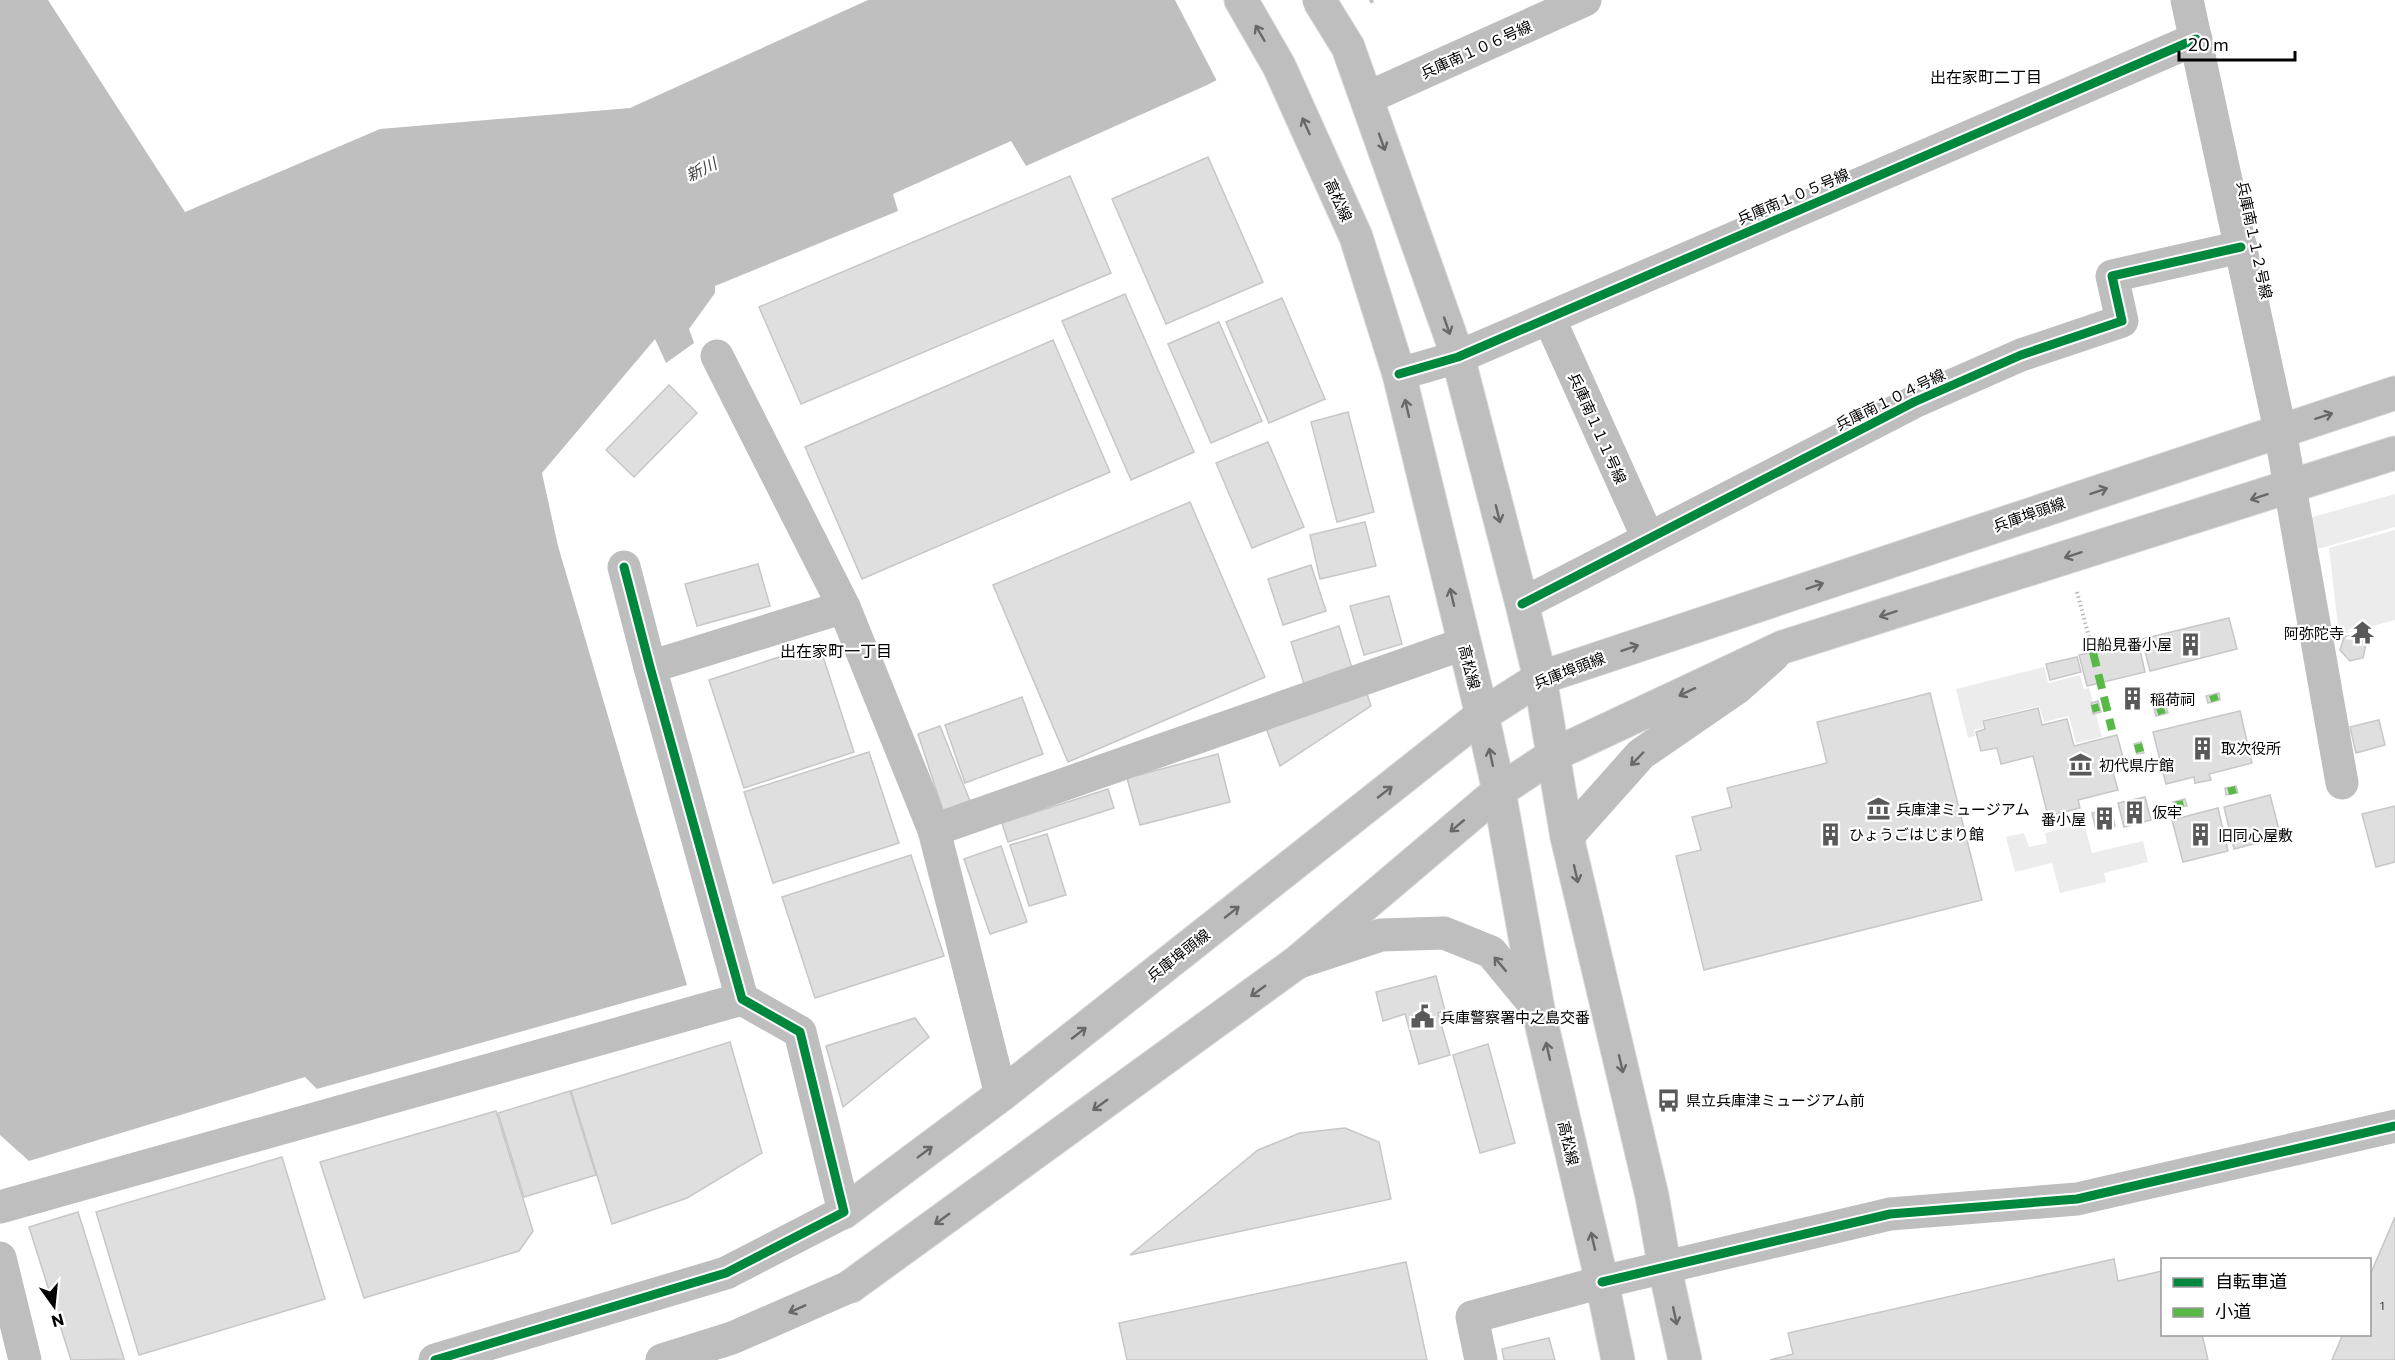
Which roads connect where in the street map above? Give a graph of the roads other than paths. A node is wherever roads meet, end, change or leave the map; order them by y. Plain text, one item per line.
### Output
1 (1241, 0) edge
2 (1319, 0) edge
3 (1585, 0) edge
4 (2187, 0) edge
5 (2196, 39) junction
6 (1367, 98) junction
7 (2241, 248) junction
8 (1549, 318) junction
9 (717, 356) dead end
10 (1458, 357) junction
11 (1399, 374) junction
12 (2395, 393) edge
13 (2280, 430) junction
14 (2395, 453) edge
15 (2291, 487) junction
16 (1648, 538) junction
17 (624, 567) dead end
18 (1522, 604) junction
19 (844, 607) junction
20 (1464, 644) junction
21 (1783, 647) junction
22 (650, 667) junction
23 (1540, 678) junction
24 (1482, 715) junction
25 (1555, 754) junction
26 (2342, 783) dead end
27 (1499, 791) junction
28 (934, 830) junction
29 (1567, 837) junction
30 (1296, 963) junction
31 (742, 999) junction
32 (1538, 1009) junction
33 (1001, 1095) junction
34 (2395, 1126) edge
35 (0, 1207) edge
36 (844, 1212) junction
37 (0, 1258) edge
38 (1665, 1269) junction
39 (1602, 1282) junction
40 (25, 1360) edge
41 (435, 1360) edge
42 (662, 1360) edge
43 (1481, 1360) edge
44 (1618, 1360) edge
45 (1685, 1360) edge

11 -> 1 street, 高松線
2 - 6 street, bridge
3 - 6 street, 兵庫南１０６号線
4 - 5 street, 兵庫南１１２号線
5 - 7 street, 兵庫南１１２号線
5 - 8 street, 兵庫南１０５号線
6 -> 10 street
7 - 13 street, 兵庫南１１２号線
7 - 16 street, 兵庫南１０４号線
8 - 10 street, 兵庫南１０５号線
8 - 16 street, 兵庫南１１１号線
9 - 19 street
10 - 11 street, 兵庫南１０５号線
10 -> 18 street
20 -> 11 street, 高松線
13 -> 12 street, 兵庫埠頭線
13 - 15 street, 兵庫南１１２号線
23 -> 13 street, 兵庫埠頭線
14 - 15 street
15 -> 21 street
15 - 26 street, 兵庫南１１２号線
16 - 18 street, 兵庫南１０４号線
17 - 22 street
18 - 23 street
19 - 22 street
19 - 28 street
20 - 24 street, 高松線
20 - 28 street
21 -> 25 street
21 -> 29 street
22 - 31 street
23 - 24 street, 兵庫埠頭線
23 - 25 street
27 -> 24 street, 高松線
33 -> 24 street, 兵庫埠頭線
25 - 27 street
25 - 29 street
27 -> 30 street
27 - 32 street, 高松線
28 - 33 street
29 -> 38 street
32 -> 30 street
30 -> 42 street
31 - 35 street
31 - 36 street
39 -> 32 street, 高松線
36 -> 33 street, 兵庫埠頭線
34 - 38 street
36 - 41 street, 兵庫埠頭線
37 - 40 street
38 - 39 street
38 -> 45 street
39 - 43 street
39 - 44 street, 高松線

